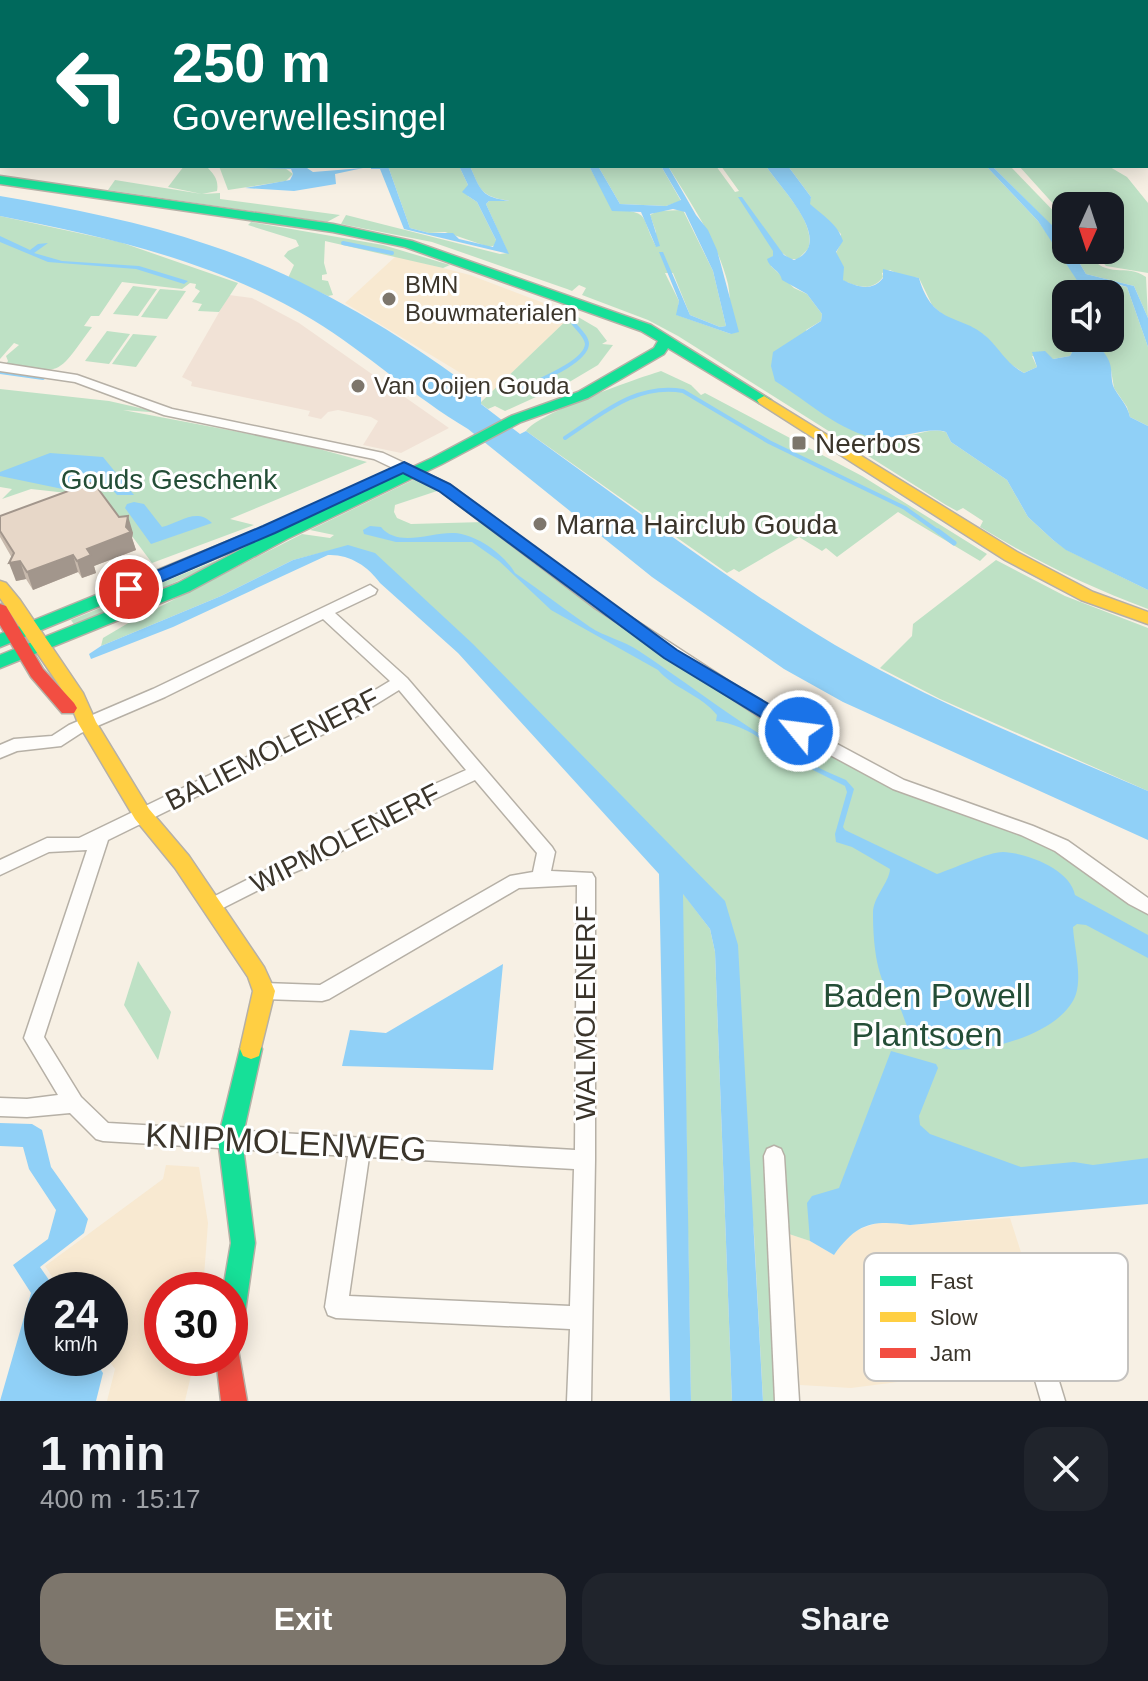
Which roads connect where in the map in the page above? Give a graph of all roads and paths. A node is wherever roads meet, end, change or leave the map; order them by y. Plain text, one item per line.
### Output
1 (0, 180) edge
2 (657, 344) junction
3 (0, 367) edge
4 (409, 469) junction
5 (0, 587) edge
6 (370, 590) dead end
7 (0, 610) edge
8 (325, 612) junction
9 (1148, 618) edge
10 (23, 640) edge
11 (0, 662) edge
12 (401, 682) junction
13 (87, 723) junction
14 (0, 752) edge
15 (479, 771) junction
16 (142, 814) junction
17 (101, 835) junction
18 (0, 868) edge
19 (540, 878) junction
20 (211, 906) junction
21 (1148, 907) edge
22 (264, 991) junction
23 (74, 1103) junction
24 (0, 1107) edge
25 (230, 1139) junction
26 (360, 1147) junction
27 (774, 1156) dead end
28 (585, 1160) junction
29 (238, 1272) edge
30 (581, 1318) junction
31 (231, 1376) edge
32 (1047, 1381) edge
33 (234, 1401) edge
34 (579, 1401) edge
35 (787, 1401) edge
36 (1053, 1401) edge

1 - 2 main road
2 - 4 main road
2 - 9 main road
3 - 4 street
4 - 10 main road
4 - 21 street
5 - 10 main road
6 - 8 street
7 - 10 main road
8 - 12 street, WALMOLENERF
8 - 13 street
10 - 11 main road
10 - 13 main road
12 - 15 street, WALMOLENERF
12 - 16 street, BALIEMOLENERF
13 - 14 street
13 - 16 main road
15 - 19 street, WALMOLENERF
15 - 20 street, WIPMOLENERF
16 - 17 street, BALIEMOLENERF
16 - 20 main road
17 - 18 street, BALIEMOLENERF
17 - 23 street, KNIPMOLENWEG
19 - 22 street
19 - 28 street, WALMOLENERF
20 - 22 main road
22 - 25 main road
23 - 24 street
23 - 25 street, KNIPMOLENWEG
25 - 26 street, KNIPMOLENWEG
25 - 29 main road
26 - 28 street, KNIPMOLENWEG
26 - 30 street
27 - 35 street
28 - 30 street, WALMOLENERF
30 - 34 street, WALMOLENERF
31 - 33 main road
32 - 36 street

